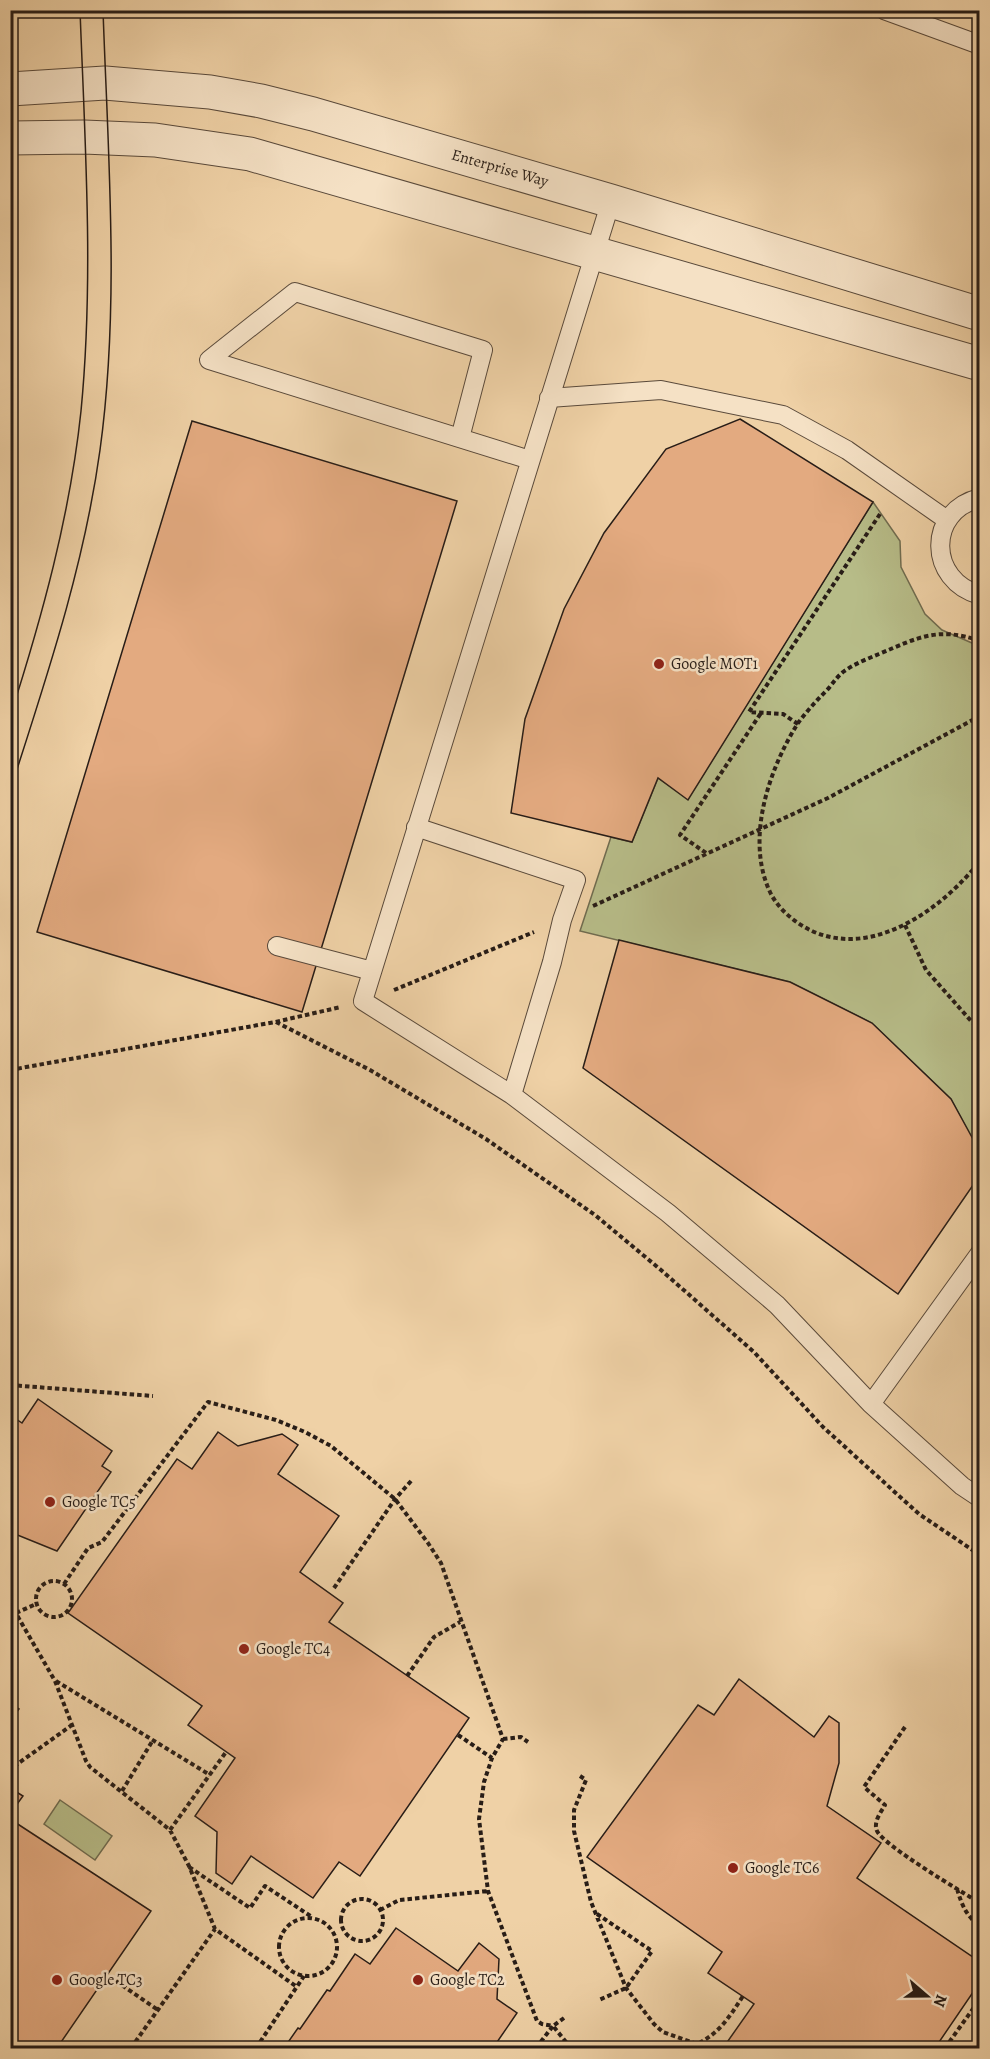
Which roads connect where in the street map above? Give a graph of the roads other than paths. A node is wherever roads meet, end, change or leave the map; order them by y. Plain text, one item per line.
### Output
1 (884, 10) edge
2 (980, 45) edge
3 (10, 89) edge
4 (18, 142) edge
5 (611, 201) junction
6 (595, 252) junction
7 (980, 314) edge
8 (980, 364) edge
9 (549, 398) junction
10 (460, 438) junction
11 (530, 460) junction
12 (980, 498) edge
13 (947, 520) junction
14 (980, 595) edge
15 (416, 827) junction
16 (277, 946) dead end
17 (372, 971) junction
18 (512, 1095) junction
19 (980, 1253) edge
20 (871, 1404) junction
21 (980, 1498) edge

1 - 2 lane
3 - 5 street, Enterprise Way
4 - 6 street
5 - 6 lane
5 - 7 street, Enterprise Way
6 - 8 street
6 - 9 lane
9 - 11 lane
9 - 13 lane
10 - 10 lane
10 - 11 lane
11 - 15 lane
12 - 13 lane
13 - 14 lane
15 - 17 lane
15 - 18 lane
16 - 17 lane
17 - 18 lane
18 - 20 lane
19 - 20 lane
20 - 21 lane

